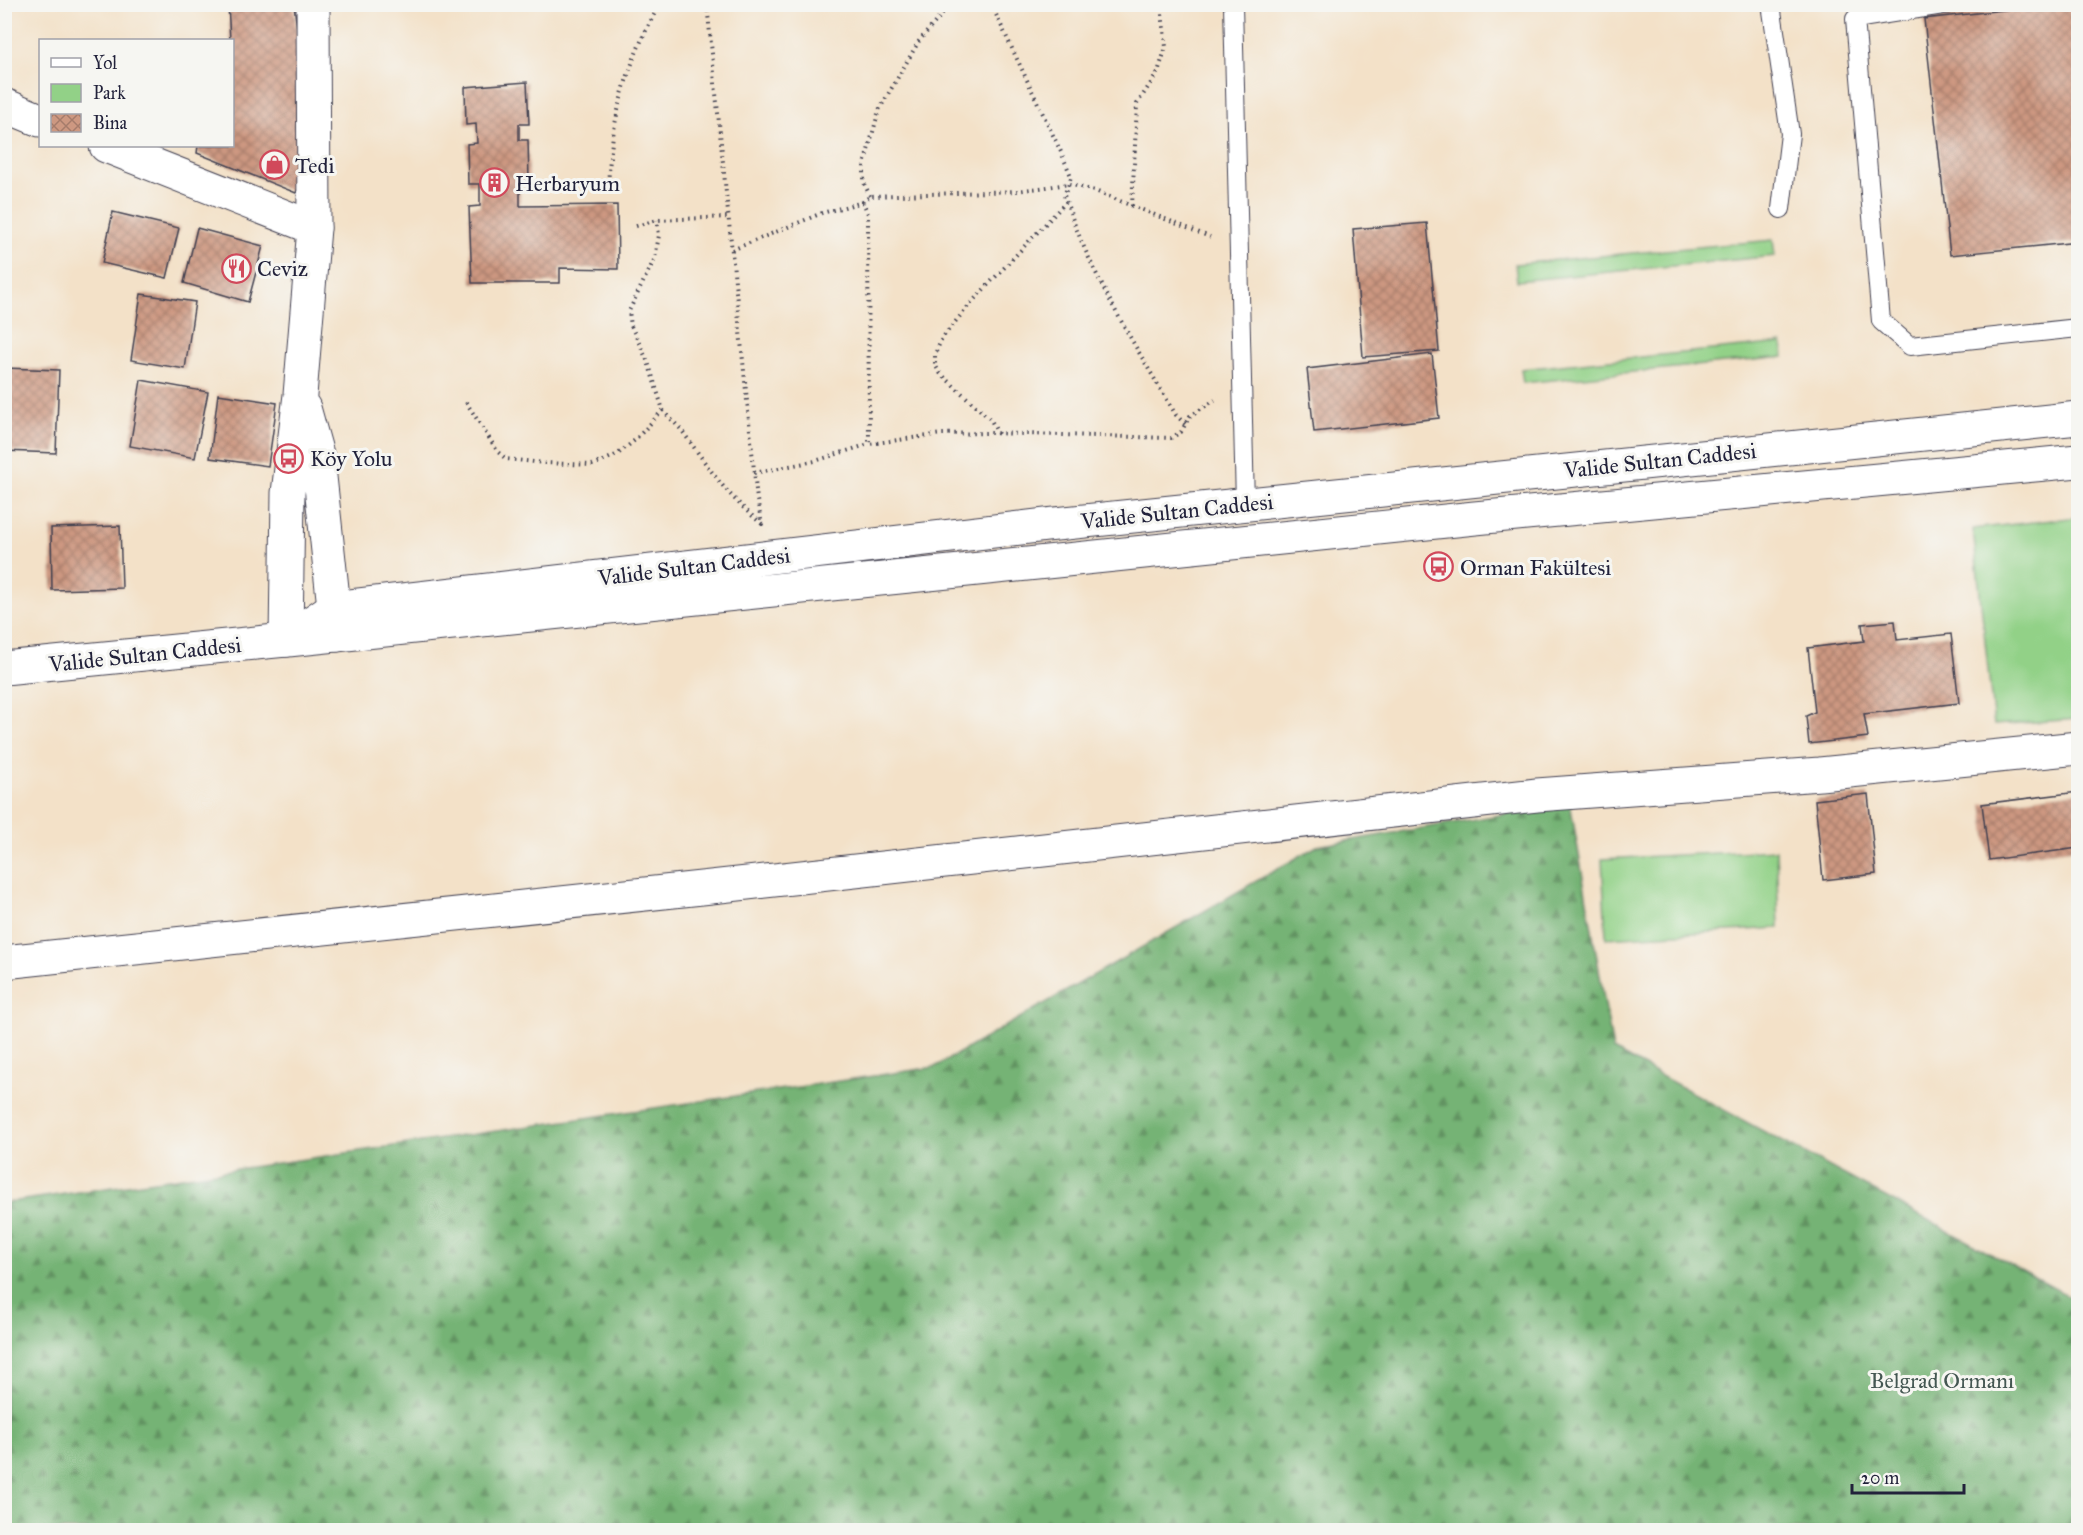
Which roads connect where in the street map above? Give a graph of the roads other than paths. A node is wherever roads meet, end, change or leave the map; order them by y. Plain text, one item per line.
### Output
1 (313, 4) edge
2 (1233, 4) edge
3 (1772, 4) edge
4 (1950, 4) edge
5 (4, 105) edge
6 (39, 120) edge
7 (109, 147) edge
8 (1780, 209) dead end
9 (314, 228) junction
10 (2079, 328) edge
11 (300, 395) junction
12 (2079, 418) edge
13 (2079, 461) edge
14 (1245, 504) junction
15 (1250, 541) junction
16 (335, 622) junction
17 (286, 640) junction
18 (4, 668) edge
19 (2079, 748) edge
20 (4, 962) edge

1 - 9 main road
2 - 14 lane
3 - 8 lane
4 - 10 lane
5 - 6 main road
7 - 9 main road
9 - 11 main road
11 - 16 main road
11 - 17 main road
12 - 14 main road, Valide Sultan Caddesi
13 - 15 main road, Valide Sultan Caddesi
14 - 15 main road
14 - 16 main road, Valide Sultan Caddesi
15 - 16 main road, Valide Sultan Caddesi
16 - 17 main road, Valide Sultan Caddesi
17 - 18 main road, Valide Sultan Caddesi
19 - 20 main road

